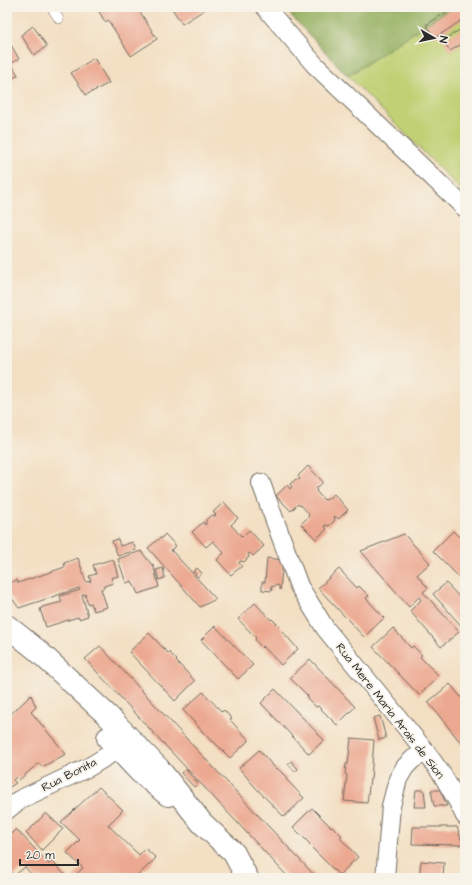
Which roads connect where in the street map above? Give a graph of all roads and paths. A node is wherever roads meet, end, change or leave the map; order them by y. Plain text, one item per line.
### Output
1 (51, 7) edge
2 (265, 7) edge
3 (59, 19) dead end
4 (465, 208) edge
5 (261, 483) dead end
6 (7, 627) edge
7 (125, 745) junction
8 (426, 752) junction
9 (7, 810) edge
10 (465, 816) edge
11 (248, 878) edge
12 (386, 878) edge

1 - 3 lane
2 - 4 street
5 - 8 street, Rua Mere Maria Arais de Sion
6 - 7 main road
7 - 9 street, Rua Bonita
7 - 11 main road
8 - 10 street, Rua Mere Maria Arais de Sion
8 - 12 street

